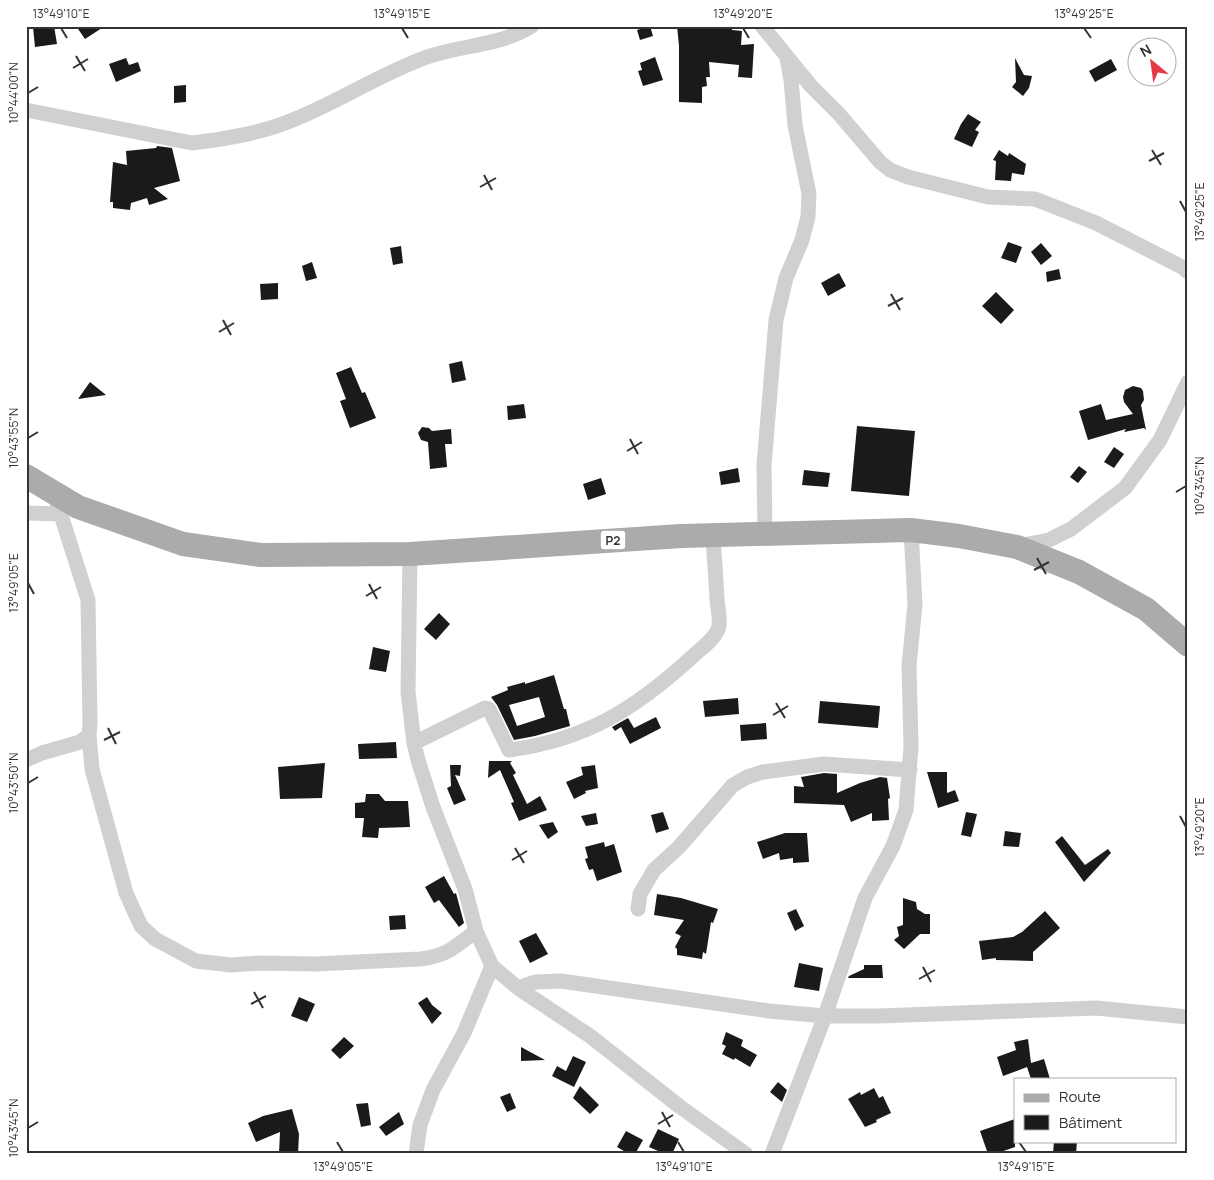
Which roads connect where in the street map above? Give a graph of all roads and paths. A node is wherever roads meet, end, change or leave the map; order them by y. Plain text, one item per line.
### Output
1 (532, 26) edge
2 (768, 29) edge
3 (787, 56) junction
4 (26, 110) edge
5 (1188, 272) edge
6 (1188, 382) edge
7 (26, 476) edge
8 (58, 503) junction
9 (26, 513) edge
10 (911, 530) junction
11 (765, 534) junction
12 (713, 535) junction
13 (1017, 547) junction
14 (410, 554) junction
15 (1188, 645) edge
16 (88, 735) junction
17 (413, 737) junction
18 (26, 760) edge
19 (910, 770) junction
20 (638, 909) dead end
21 (476, 931) junction
22 (492, 966) junction
23 (518, 988) junction
24 (825, 1016) junction
25 (1188, 1017) edge
26 (416, 1154) edge
27 (746, 1154) edge
28 (772, 1154) edge

1 - 4 street
2 - 3 street
3 - 5 street
3 - 11 street
6 - 13 street
7 - 8 main road, P2
8 - 9 street
8 - 14 main road, P2
8 - 16 street
10 - 11 main road, P2
10 - 13 main road, P2
10 - 19 street
11 - 12 main road, P2
12 - 14 main road, P2
12 - 17 street
13 - 15 main road, P2
14 - 17 street
16 - 18 street
16 - 21 street
17 - 21 street
19 - 20 street
19 - 24 street
21 - 22 street
22 - 23 street
22 - 26 street
23 - 24 street
23 - 27 street
24 - 25 street
24 - 28 street

